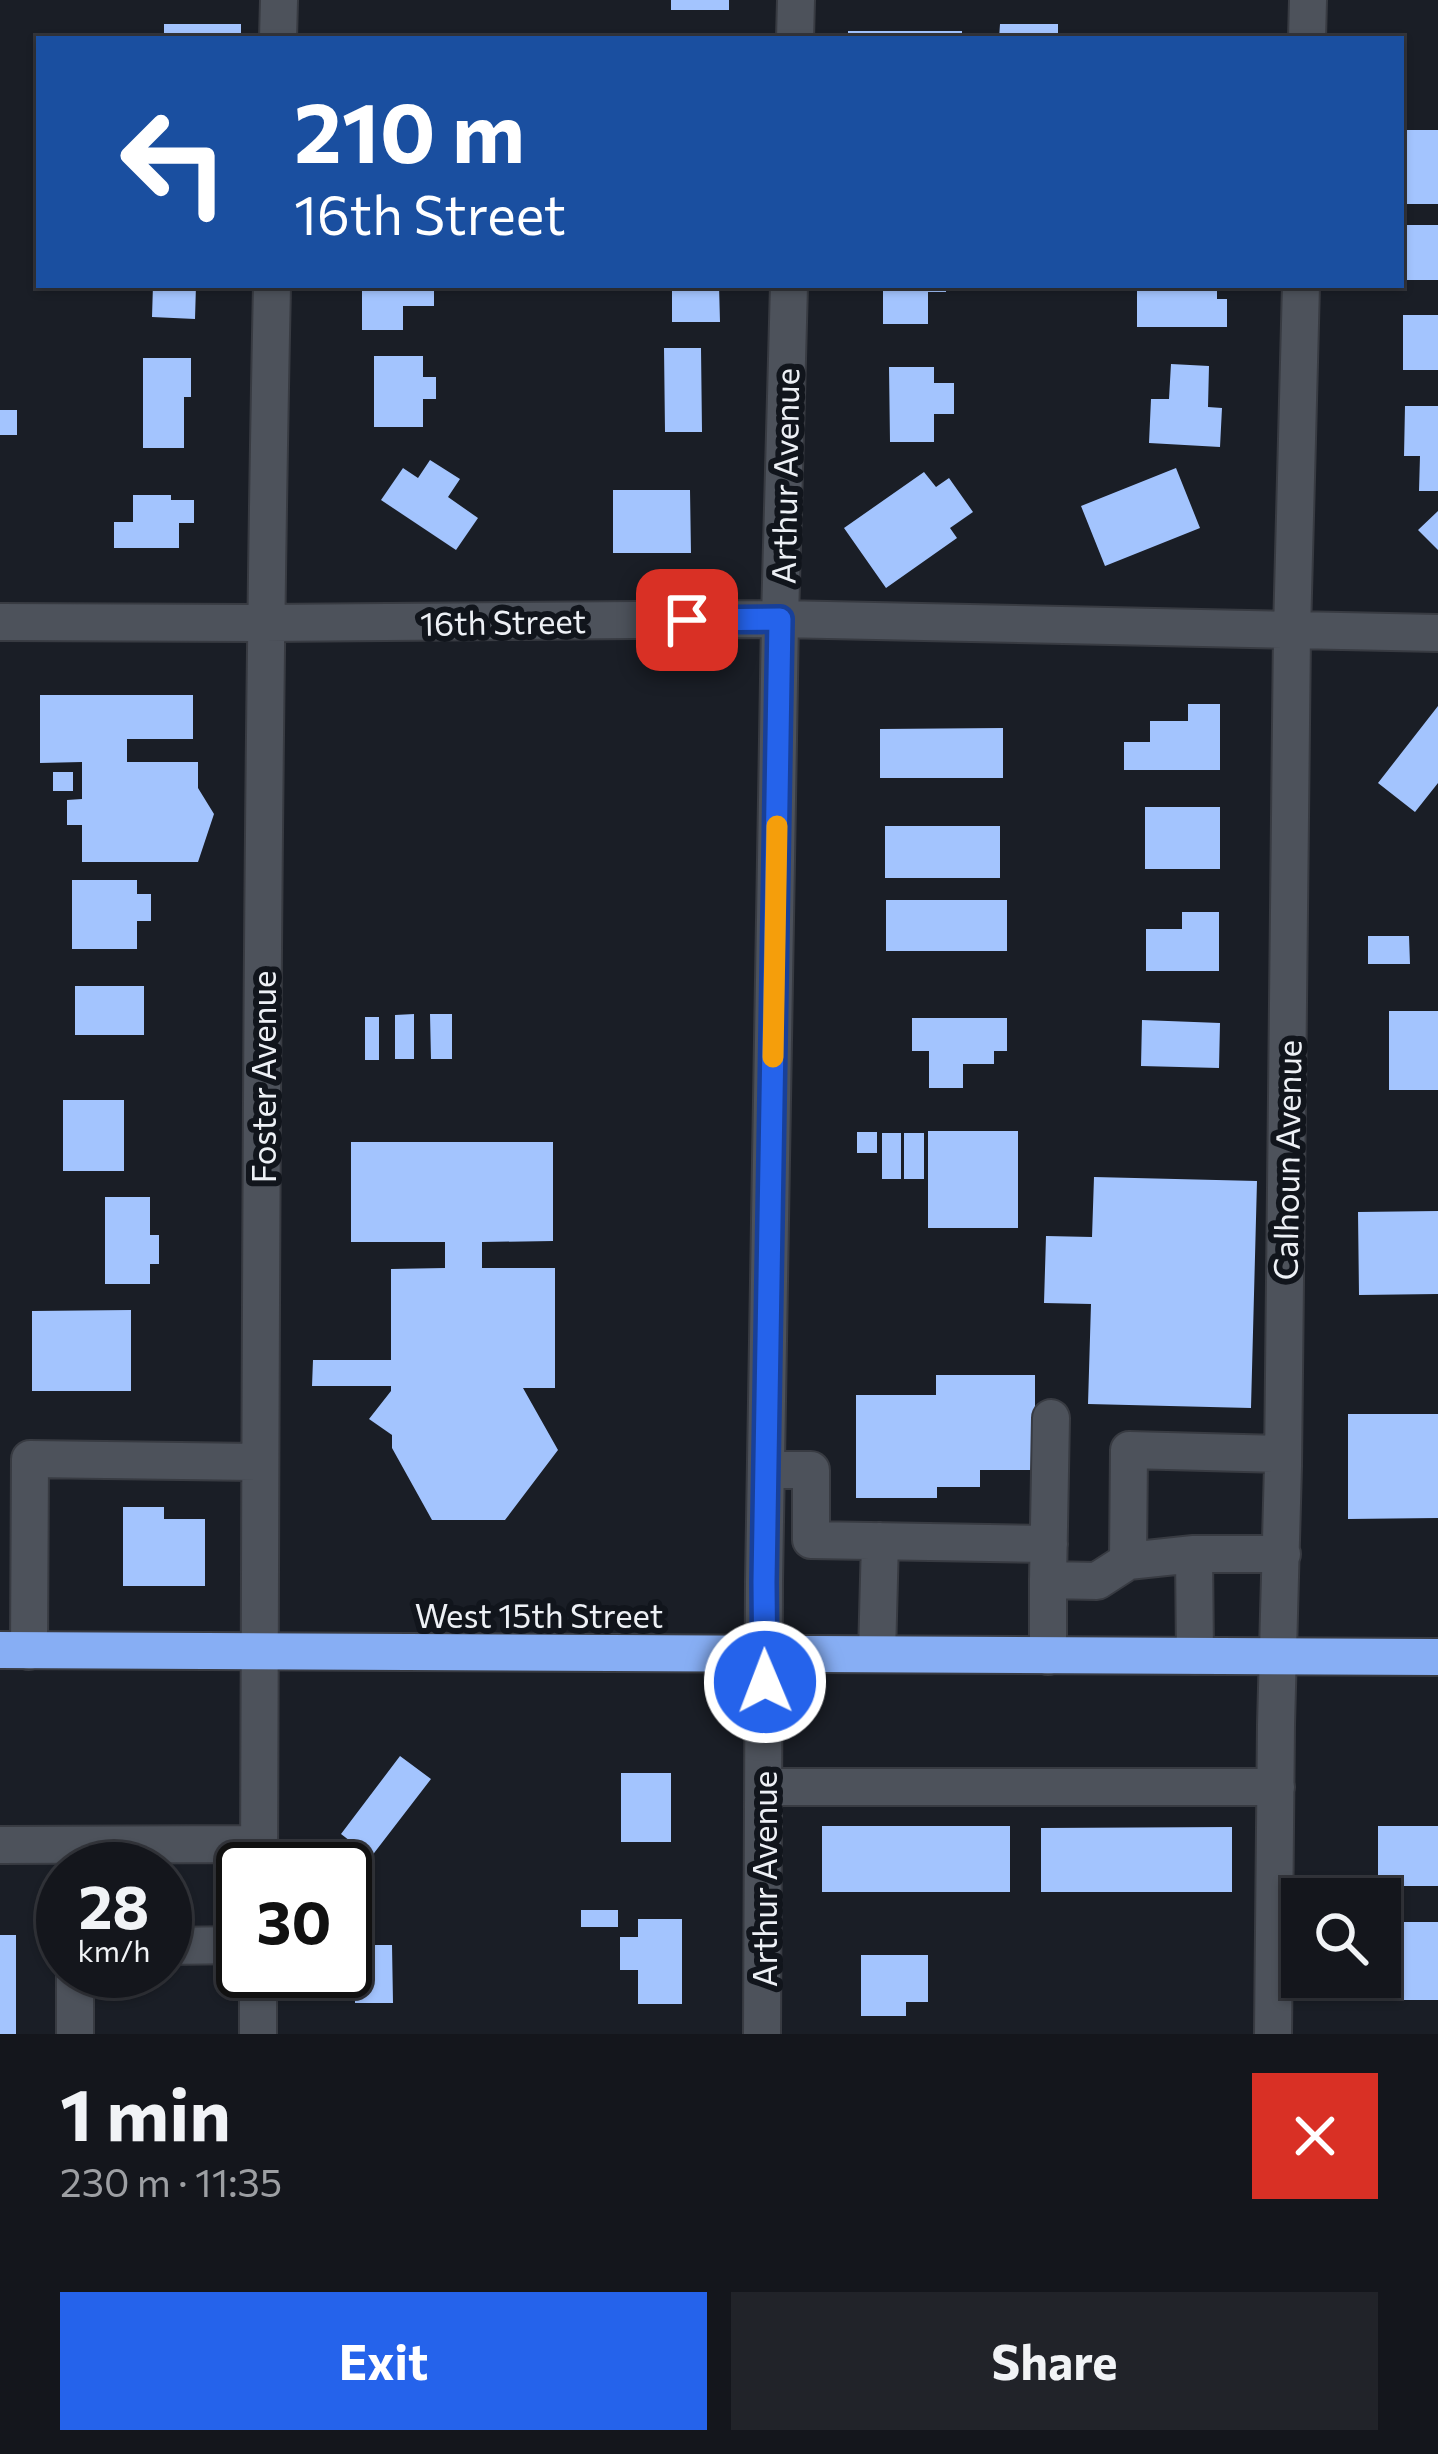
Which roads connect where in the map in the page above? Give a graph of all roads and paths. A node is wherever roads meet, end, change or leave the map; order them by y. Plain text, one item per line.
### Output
1 (278, 0) edge
2 (796, 0) edge
3 (1308, 0) edge
4 (278, 36) edge
5 (795, 36) edge
6 (1307, 36) edge
7 (272, 288) edge
8 (789, 288) edge
9 (1301, 288) edge
10 (780, 619) junction
11 (0, 622) edge
12 (265, 623) junction
13 (1292, 632) junction
14 (1438, 633) edge
15 (1051, 1418) dead end
16 (1283, 1454) junction
17 (259, 1462) junction
18 (766, 1470) junction
19 (15, 1491) edge
20 (880, 1541) junction
21 (1194, 1554) junction
22 (1282, 1554) junction
23 (1128, 1561) junction
24 (1048, 1562) junction
25 (14, 1650) edge
26 (259, 1652) junction
27 (765, 1654) junction
28 (877, 1654) junction
29 (1048, 1656) junction
30 (1195, 1656) junction
31 (1278, 1657) junction
32 (1438, 1658) edge
33 (764, 1787) junction
34 (1276, 1787) junction
35 (259, 1842) edge
36 (0, 1845) edge
37 (216, 1855) edge
38 (75, 1998) edge
39 (258, 1998) edge
40 (74, 2034) edge
41 (258, 2034) edge
42 (762, 2034) edge
43 (1273, 2034) edge

1 - 4 street
2 - 5 street
3 - 6 street
7 - 12 street, Foster Avenue
8 - 10 street, Arthur Avenue
9 - 13 street, Calhoun Avenue
10 - 12 street, 16th Street
10 - 13 street, 16th Street
10 - 18 street, Arthur Avenue
11 - 12 street, 16th Street
12 - 17 street, Foster Avenue
13 - 14 street, 16th Street
13 - 16 street, Calhoun Avenue
15 - 24 street
16 - 22 street, Calhoun Avenue
16 - 23 street
17 - 19 street
17 - 26 street, Foster Avenue
18 - 20 street
18 - 27 street, Arthur Avenue
19 - 25 street
20 - 24 street
20 - 28 street
21 - 22 street
21 - 23 street
21 - 30 street
22 - 31 street, Calhoun Avenue
23 - 24 street
24 - 29 street
25 - 26 highway, West 15th Street
26 - 27 highway, West 15th Street
26 - 35 street, Foster Avenue
27 - 28 highway, West 15th Street
27 - 33 street, Arthur Avenue
28 - 29 highway, West 15th Street
29 - 30 highway, West 15th Street
30 - 31 highway, West 15th Street
31 - 32 highway, West 15th Street
31 - 34 street, Calhoun Avenue
33 - 34 street
33 - 42 street, Arthur Avenue
34 - 43 street, Calhoun Avenue
36 - 37 street
38 - 40 street
39 - 41 street

